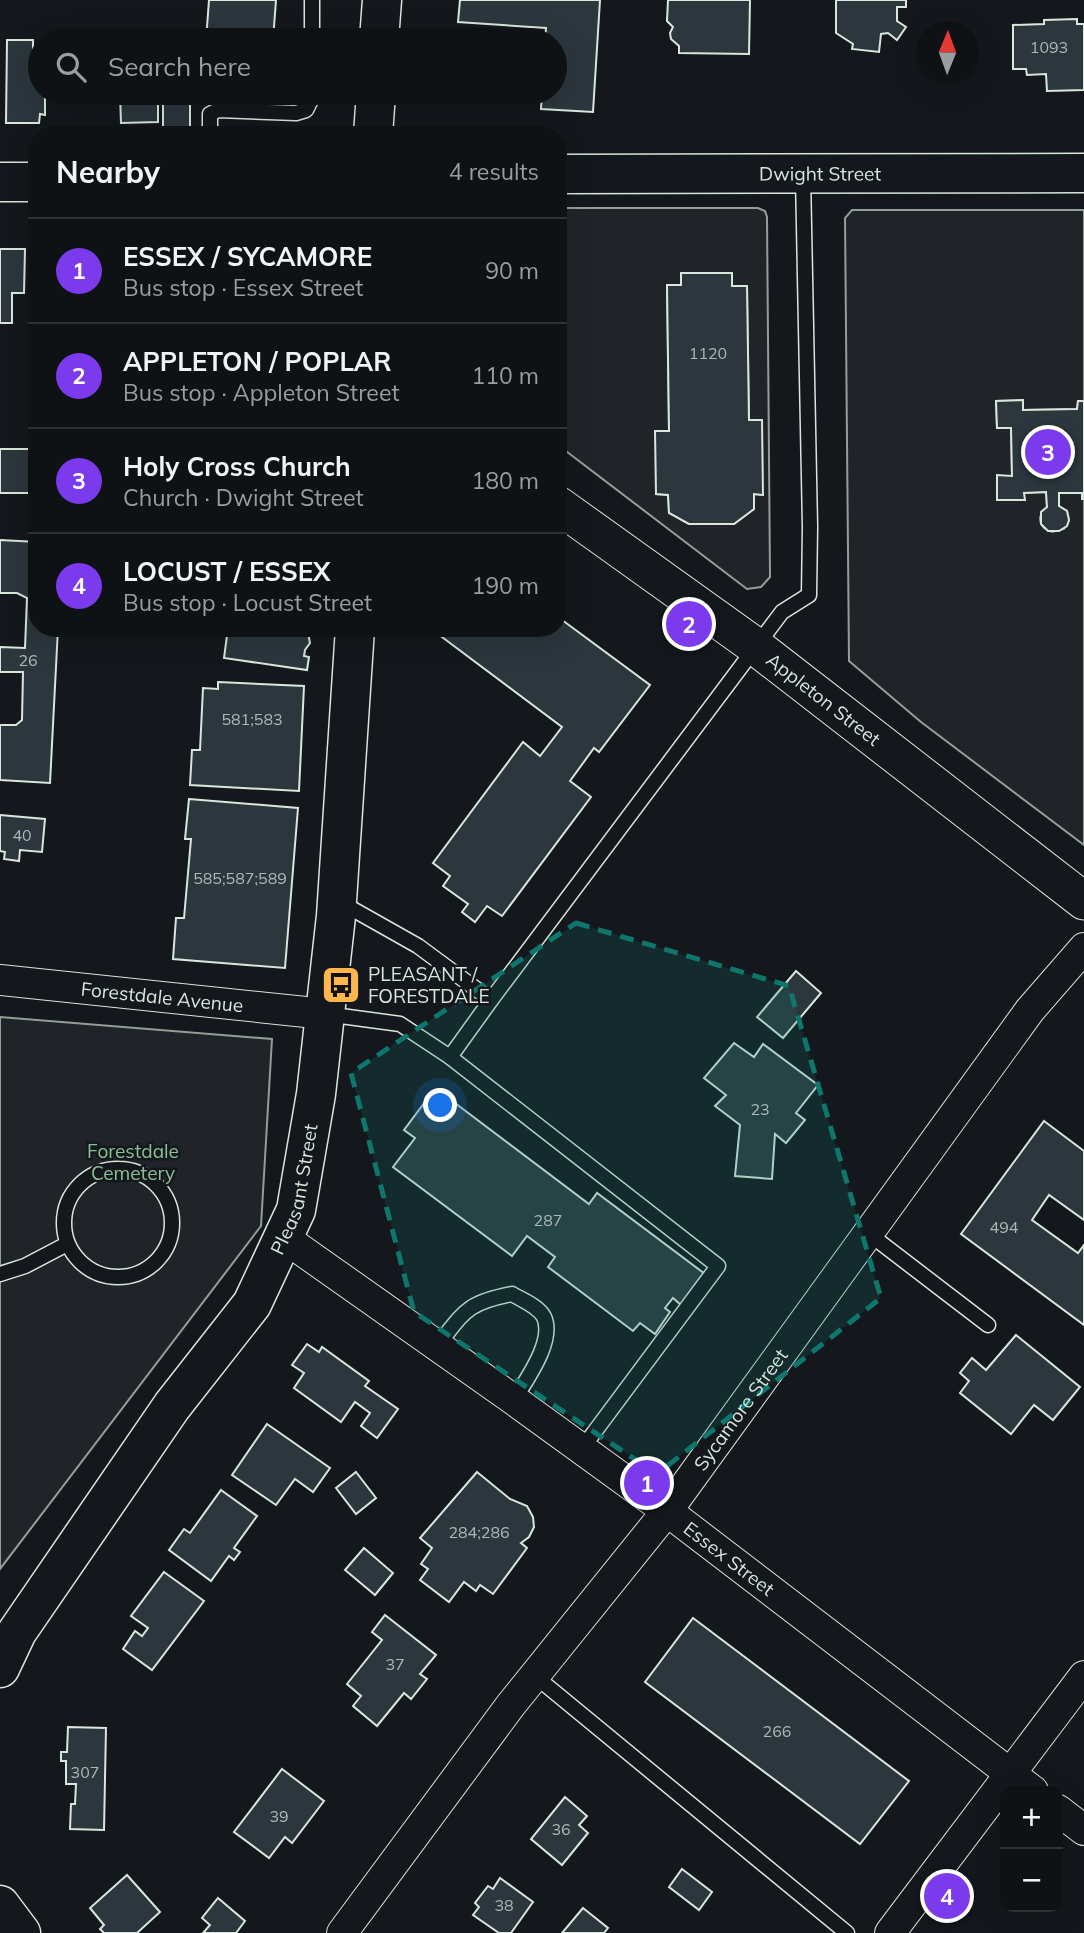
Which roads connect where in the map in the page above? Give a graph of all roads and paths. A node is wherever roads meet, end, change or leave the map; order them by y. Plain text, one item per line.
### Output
1 (312, 0) edge
2 (382, 0) edge
3 (312, 28) edge
4 (380, 28) edge
5 (308, 105) edge
6 (375, 105) edge
7 (210, 126) edge
8 (374, 126) edge
9 (1084, 173) edge
10 (567, 174) edge
11 (803, 174) junction
12 (0, 182) edge
13 (28, 182) edge
14 (567, 511) edge
15 (354, 637) edge
16 (755, 646) junction
17 (337, 900) junction
18 (1084, 901) edge
19 (1084, 948) edge
20 (0, 980) edge
21 (491, 1000) junction
22 (324, 1014) junction
23 (450, 1057) junction
24 (868, 1233) junction
25 (283, 1237) junction
26 (67, 1244) junction
27 (0, 1274) edge
28 (988, 1325) dead end
29 (437, 1346) junction
30 (514, 1400) junction
31 (581, 1450) junction
32 (667, 1511) junction
33 (0, 1668) edge
34 (535, 1676) junction
35 (1084, 1676) edge
36 (1009, 1773) junction
37 (1026, 1786) edge
38 (1063, 1814) edge
39 (1084, 1830) edge
40 (0, 1905) edge
41 (21, 1933) edge
42 (342, 1933) edge
43 (848, 1933) edge
44 (890, 1933) edge

1 - 3 lane
2 - 4 main road
5 - 7 lane
6 - 8 main road
9 - 11 main road, Dwight Street
10 - 11 main road, Dwight Street
11 - 16 lane
12 - 13 main road
14 - 16 street, Appleton Street
15 - 17 main road, Pleasant Street
16 - 18 street, Appleton Street
16 - 21 lane
17 - 21 lane
17 - 22 main road, Pleasant Street
19 - 24 street, Sycamore Street
20 - 22 street, Forestdale Avenue
21 - 23 lane
22 - 23 lane
22 - 25 main road, Pleasant Street
23 - 31 lane
24 - 28 lane
24 - 32 street, Sycamore Street
25 - 29 street, Essex Street
25 - 33 main road, Pleasant Street
26 - 26 lane
26 - 27 lane
29 - 30 street, Essex Street
29 - 30 lane
30 - 31 street, Essex Street
31 - 32 street, Essex Street
32 - 34 street, Sycamore Street
32 - 36 street, Essex Street
34 - 42 street, Sycamore Street
34 - 43 lane
35 - 36 street
36 - 37 street, Essex Street
36 - 44 street
38 - 39 street
40 - 41 main road

